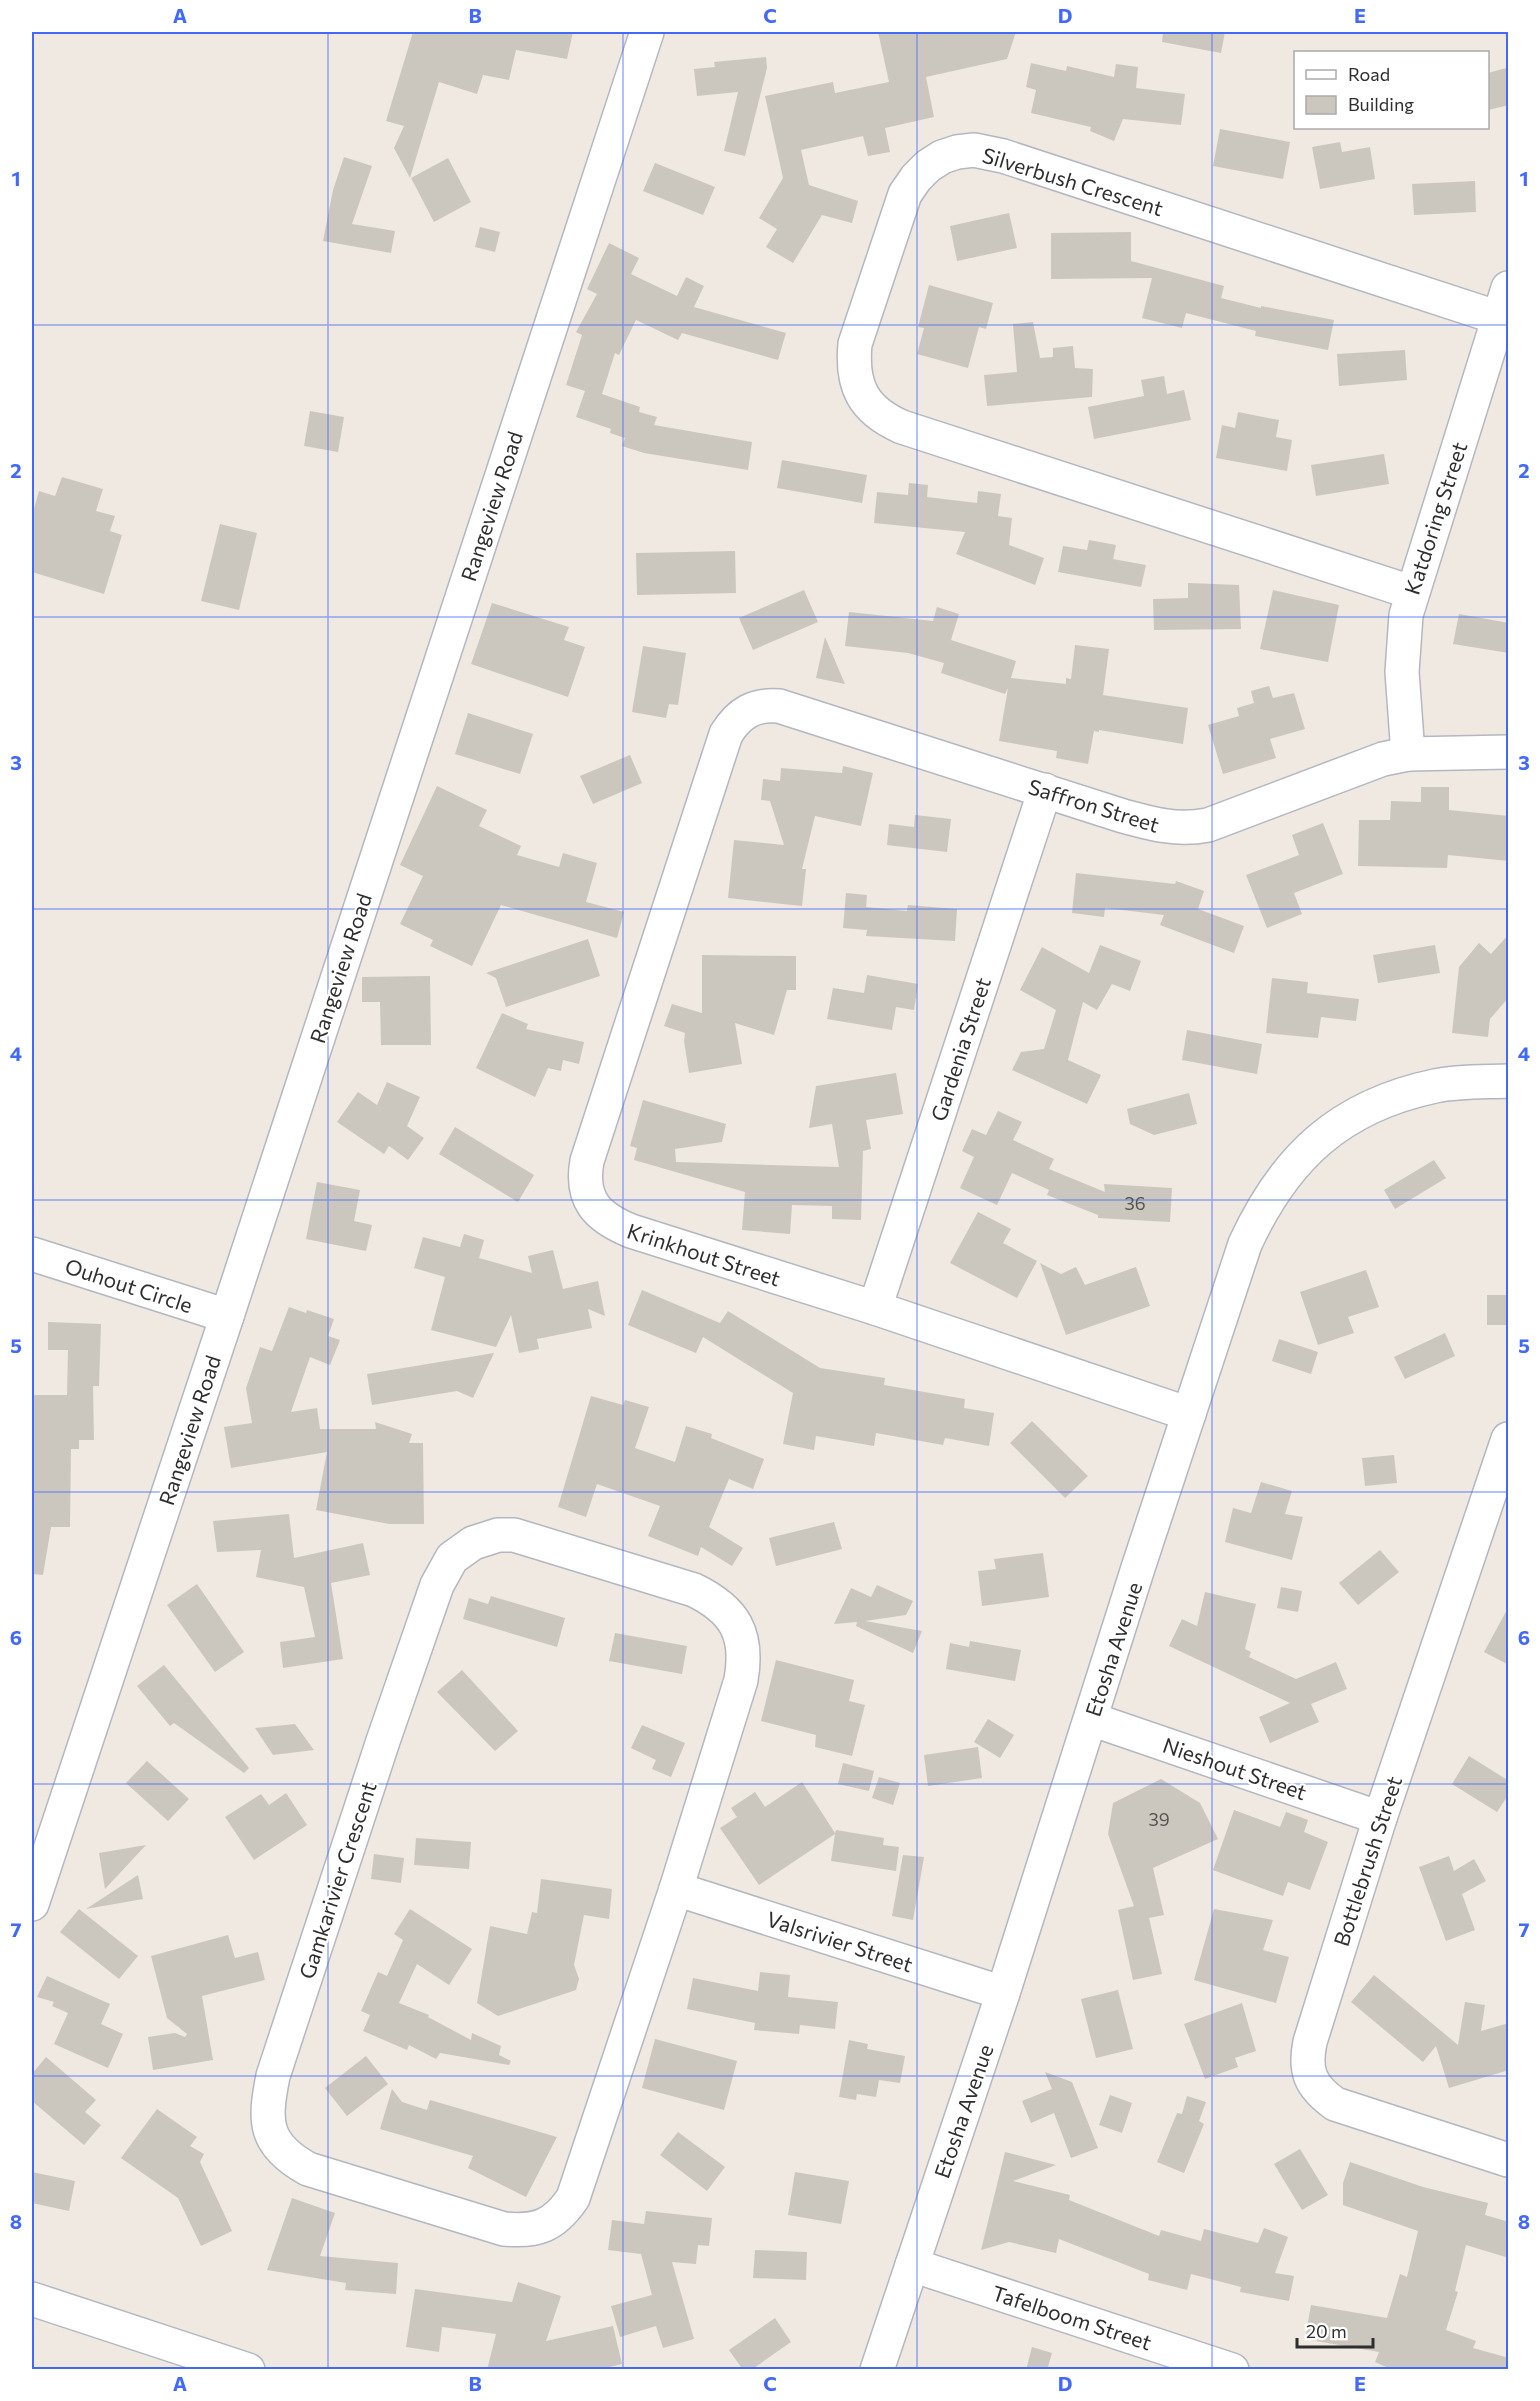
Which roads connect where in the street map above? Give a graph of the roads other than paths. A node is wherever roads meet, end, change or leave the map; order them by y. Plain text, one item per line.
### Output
1 (647, 32) edge
2 (1504, 303) edge
3 (1411, 592) junction
4 (751, 708) joint
5 (1509, 752) edge
6 (1407, 753) junction
7 (1045, 790) junction
8 (1509, 1081) edge
9 (32, 1254) edge
10 (875, 1308) junction
11 (227, 1316) junction
12 (1189, 1414) junction
13 (1509, 1439) edge
14 (1091, 1719) junction
15 (1380, 1818) junction
16 (676, 1889) junction
17 (32, 1904) edge
18 (1003, 1993) junction
19 (1509, 2160) edge
20 (912, 2265) junction
21 (32, 2299) edge
22 (1200, 2365) edge
23 (248, 2370) edge
24 (877, 2370) edge
25 (1232, 2370) edge

1 - 11 street, Rangeview Road
2 - 3 street, Katdoring Street
2 - 3 street, Silverbush Crescent
3 - 6 street, Katdoring Street
4 - 7 street, Saffron Street
4 - 10 street, Krinkhout Street
5 - 6 street, Saffron Street
6 - 7 street, Saffron Street
7 - 10 street, Gardenia Street
8 - 12 street, Etosha Avenue
9 - 11 street, Ouhout Circle
10 - 12 street, Krinkhout Street
11 - 17 street, Rangeview Road
12 - 14 street, Etosha Avenue
13 - 15 street, Bottlebrush Street
14 - 15 street, Nieshout Street
14 - 18 street, Etosha Avenue
15 - 19 street, Bottlebrush Street
16 - 16 street, Gamkarivier Crescent
16 - 18 street, Valsrivier Street
18 - 20 street, Etosha Avenue
20 - 22 street, Tafelboom Street
20 - 24 street, Etosha Avenue
21 - 23 street
22 - 25 street, Tafelboom Street

